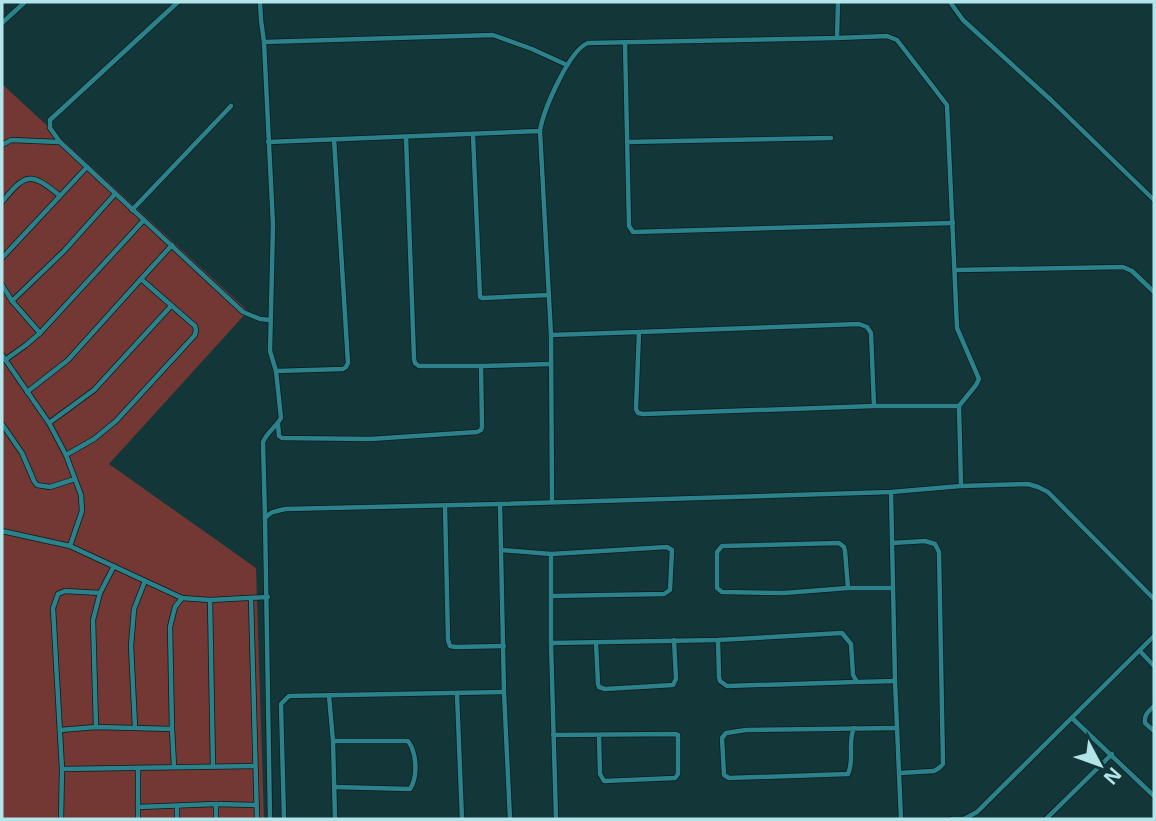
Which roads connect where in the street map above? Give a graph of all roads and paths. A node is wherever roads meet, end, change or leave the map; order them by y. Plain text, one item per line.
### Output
1 (25, 2) edge
2 (178, 2) edge
3 (260, 2) edge
4 (838, 2) edge
5 (950, 2) edge
6 (2, 23) edge
7 (837, 38) junction
8 (264, 42) junction
9 (625, 43) junction
10 (566, 65) junction
11 (231, 106) dead end
12 (541, 131) junction
13 (473, 135) junction
14 (406, 137) junction
15 (831, 138) dead end
16 (334, 139) junction
17 (60, 142) junction
18 (268, 142) junction
19 (627, 142) junction
20 (2, 145) edge
21 (87, 167) junction
22 (115, 194) junction
23 (59, 195) junction
24 (1154, 200) edge
25 (2, 202) edge
26 (132, 210) junction
27 (143, 221) junction
28 (953, 223) junction
29 (172, 245) junction
30 (2, 258) edge
31 (954, 270) junction
32 (141, 279) junction
33 (2, 285) edge
34 (1154, 292) edge
35 (549, 295) junction
36 (12, 301) junction
37 (171, 306) junction
38 (270, 320) junction
39 (639, 332) junction
40 (40, 333) junction
41 (551, 335) junction
42 (3, 358) edge
43 (551, 364) junction
44 (481, 366) junction
45 (276, 371) junction
46 (27, 392) junction
47 (959, 406) junction
48 (874, 407) junction
49 (49, 423) junction
50 (2, 424) edge
51 (278, 424) junction
52 (66, 455) junction
53 (75, 479) junction
54 (961, 486) junction
55 (891, 492) junction
56 (552, 502) junction
57 (500, 505) junction
58 (445, 506) junction
59 (265, 518) junction
60 (2, 531) edge
61 (892, 543) junction
62 (70, 546) junction
63 (501, 550) junction
64 (551, 554) junction
65 (114, 566) junction
66 (145, 581) junction
67 (848, 588) junction
68 (893, 588) junction
69 (100, 593) junction
70 (551, 596) junction
71 (268, 597) junction
72 (182, 598) junction
73 (251, 599) junction
74 (1154, 599) edge
75 (210, 600) junction
76 (1154, 636) edge
77 (674, 640) junction
78 (718, 640) junction
79 (551, 643) junction
80 (596, 643) junction
81 (504, 646) junction
82 (1140, 651) junction
83 (1154, 666) edge
84 (895, 681) junction
85 (857, 682) junction
86 (504, 692) junction
87 (457, 694) junction
88 (329, 696) junction
89 (1154, 706) edge
90 (1072, 718) junction
91 (96, 727) junction
92 (135, 727) junction
93 (897, 727) junction
94 (172, 729) junction
95 (854, 729) junction
96 (60, 730) junction
97 (1154, 732) edge
98 (553, 735) junction
99 (599, 735) junction
100 (333, 741) junction
101 (1112, 754) junction
102 (174, 766) junction
103 (213, 766) junction
104 (255, 766) junction
105 (138, 768) junction
106 (62, 769) junction
107 (899, 773) junction
108 (334, 787) junction
109 (1154, 796) edge
110 (216, 804) junction
111 (257, 805) junction
112 (177, 806) junction
113 (138, 807) junction
114 (61, 819) edge
115 (138, 819) edge
116 (177, 819) edge
117 (216, 819) edge
118 (257, 819) edge
119 (270, 819) edge
120 (285, 819) edge
121 (335, 819) edge
122 (462, 819) edge
123 (510, 819) edge
124 (556, 819) edge
125 (901, 819) edge
126 (952, 819) edge
127 (1046, 819) edge

1 - 6 street
2 - 17 street
3 - 8 street
4 - 7 street
5 - 24 street
7 - 9 street
7 - 28 street
8 - 10 street
8 - 18 street
9 - 10 street
9 - 19 street
10 - 12 street
11 - 26 street
12 - 13 street
12 - 35 street
13 - 14 street
13 - 35 street
14 - 16 street
14 - 44 street
15 - 19 street
16 - 18 street
16 - 45 street
17 - 20 street
17 - 21 street
18 - 38 street
19 - 28 street
21 - 22 street
21 - 23 street
22 - 26 street
22 - 36 street
23 - 25 street
23 - 30 street
26 - 27 street
27 - 29 street
27 - 40 street
28 - 31 street
29 - 32 street
29 - 38 street
31 - 34 street
31 - 47 street
32 - 37 street
32 - 46 street
33 - 36 street
35 - 41 street
36 - 40 street
37 - 49 street
37 - 52 street
38 - 45 street
39 - 41 street
39 - 48 street
39 - 48 street
40 - 42 street
41 - 43 street
42 - 46 street
43 - 44 street
43 - 56 street
44 - 51 street
45 - 51 street
46 - 49 street
47 - 48 street
47 - 54 street
49 - 52 street
50 - 53 street
51 - 59 street
52 - 53 street
53 - 62 street
54 - 55 street
54 - 74 street
55 - 56 street
55 - 61 street
56 - 57 street
57 - 58 street
57 - 63 street
58 - 59 street
58 - 81 street
59 - 71 street
60 - 62 street
61 - 68 street
61 - 107 street
62 - 65 street
63 - 64 street
63 - 81 street
64 - 70 street
64 - 70 street
65 - 66 street
65 - 69 street
66 - 72 street
66 - 92 street
67 - 67 street
67 - 68 street
68 - 84 street
69 - 91 street
69 - 96 street
70 - 79 street
71 - 73 street
71 - 119 street
72 - 75 street
72 - 94 street
73 - 75 street
73 - 104 street
75 - 103 street
76 - 82 street
77 - 78 street
77 - 80 street
77 - 80 street
78 - 85 street
78 - 85 street
79 - 80 street
79 - 98 street
81 - 86 street
82 - 83 street
82 - 90 street
84 - 85 street
84 - 93 street
86 - 87 street
86 - 123 street
87 - 88 street
87 - 122 street
88 - 100 street
88 - 120 street
89 - 97 street
90 - 101 street
90 - 126 street
91 - 92 street
91 - 96 street
92 - 94 street
93 - 95 street
93 - 107 street
94 - 102 street
95 - 95 street
96 - 106 street
98 - 99 street
98 - 124 street
99 - 99 street
100 - 108 street
100 - 108 street
101 - 109 street
101 - 127 street
102 - 103 street
102 - 105 street
103 - 104 street
104 - 111 street
105 - 106 street
105 - 113 street
106 - 114 street
107 - 125 street
108 - 121 street
110 - 111 street
110 - 112 street
110 - 117 street
111 - 118 street
112 - 113 street
112 - 116 street
113 - 115 street

